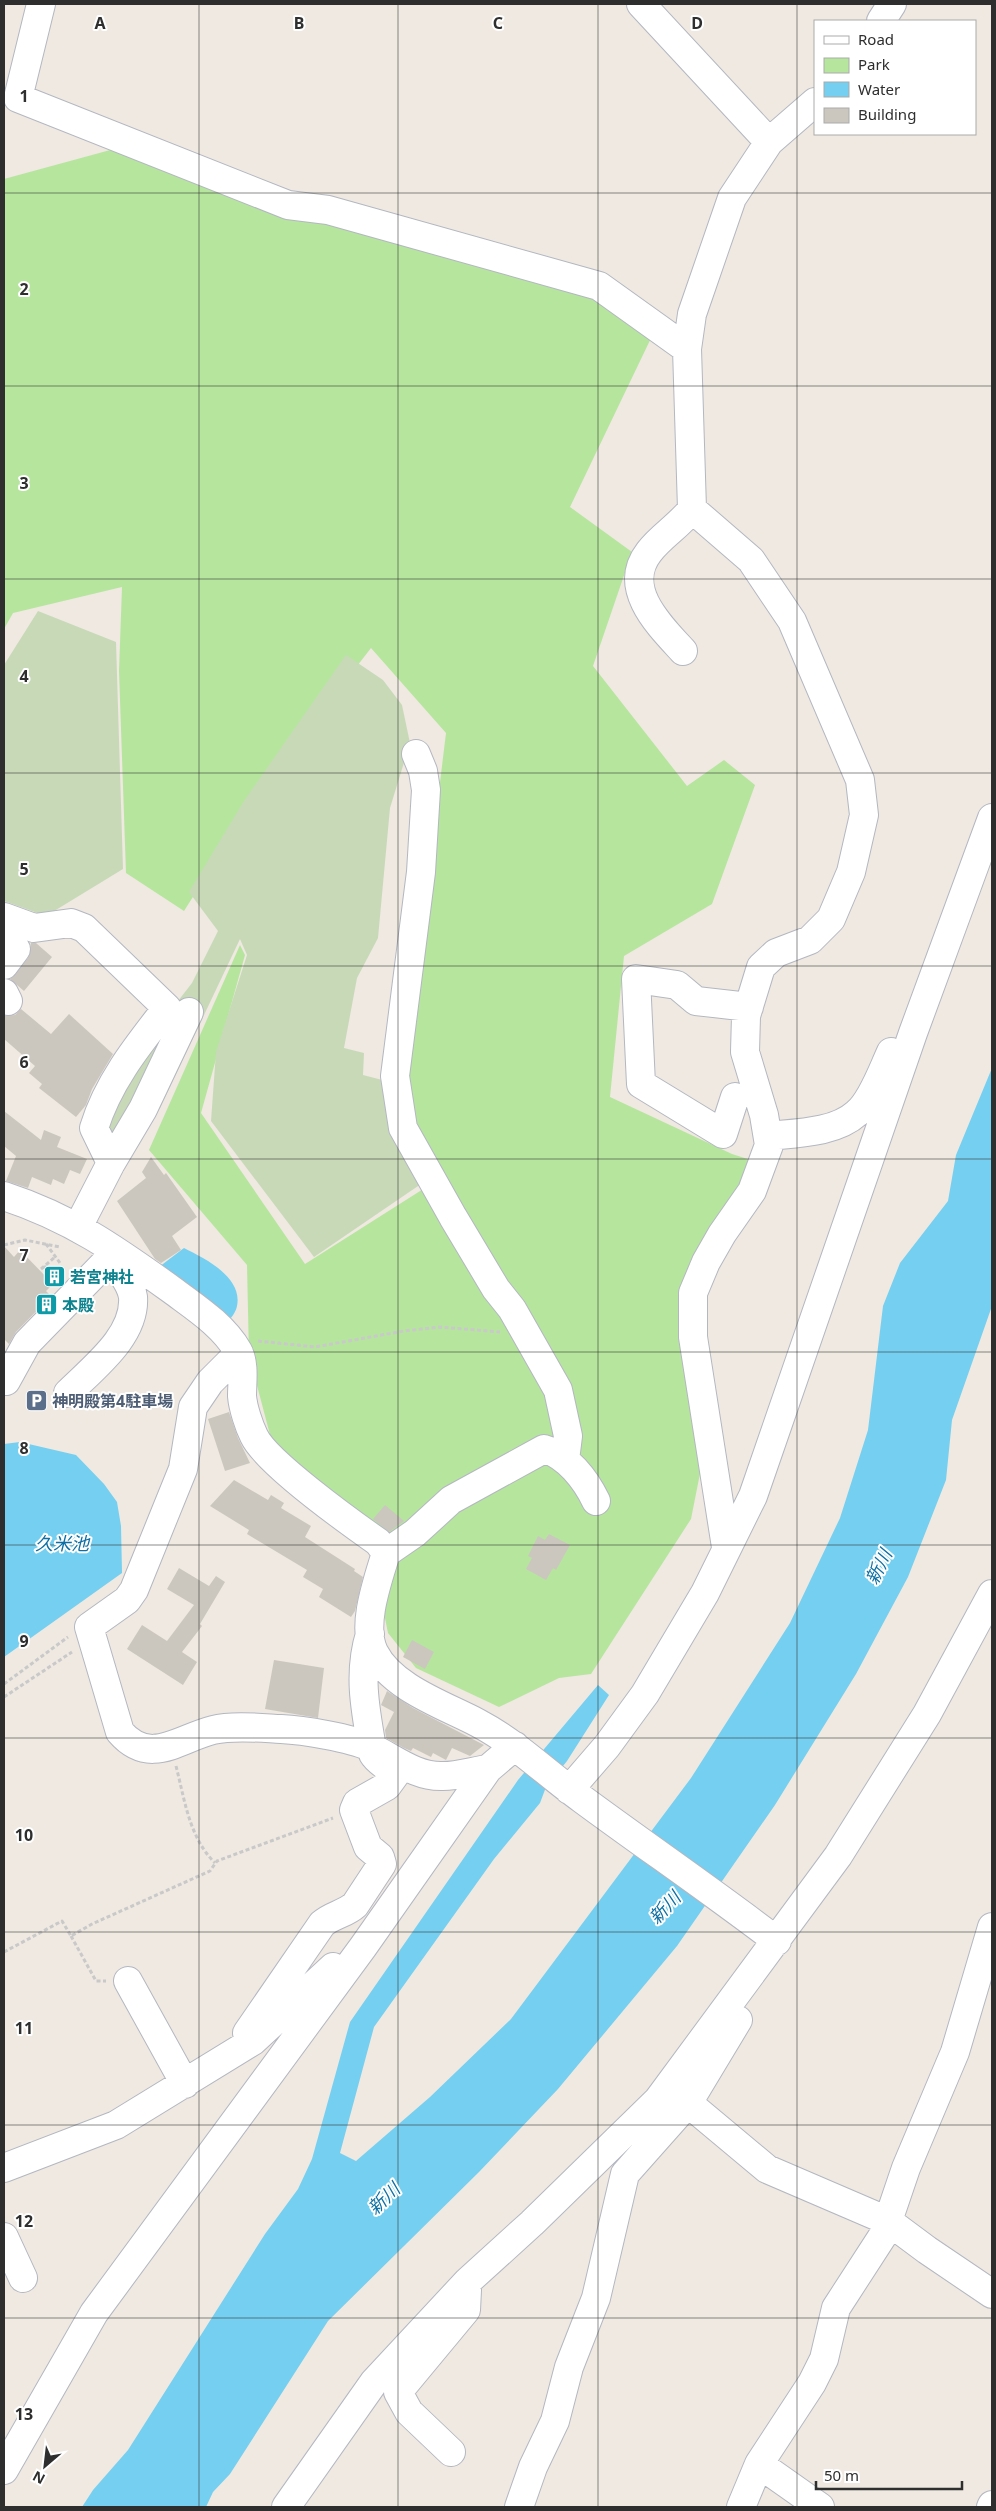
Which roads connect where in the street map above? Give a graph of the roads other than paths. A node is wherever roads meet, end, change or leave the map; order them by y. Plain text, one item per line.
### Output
1 (40, 4) edge
2 (641, 4) edge
3 (892, 4) edge
4 (882, 20) edge
5 (814, 103) edge
6 (769, 142) junction
7 (687, 349) junction
8 (692, 509) junction
9 (683, 651) dead end
10 (416, 754) dead end
11 (992, 818) edge
12 (4, 917) edge
13 (4, 932) edge
14 (4, 965) edge
15 (749, 1007) junction
16 (189, 1012) dead end
17 (913, 1033) junction
18 (736, 1097) dead end
19 (768, 1136) junction
20 (111, 1163) junction
21 (4, 1196) edge
22 (78, 1226) junction
23 (97, 1259) junction
24 (246, 1347) junction
25 (6, 1381) dead end
26 (68, 1393) dead end
27 (565, 1460) junction
28 (596, 1501) dead end
29 (726, 1547) junction
30 (386, 1553) junction
31 (992, 1594) edge
32 (371, 1633) junction
33 (371, 1747) junction
34 (522, 1753) junction
35 (488, 1769) junction
36 (570, 1790) junction
37 (992, 1927) edge
38 (771, 1936) junction
39 (363, 1947) junction
40 (753, 1974) junction
41 (128, 1981) road end
42 (239, 2048) junction
43 (185, 2084) junction
44 (688, 2103) junction
45 (4, 2168) edge
46 (890, 2222) junction
47 (4, 2237) edge
48 (23, 2278) dead end
49 (468, 2281) junction
50 (992, 2294) edge
51 (451, 2452) dead end
52 (760, 2464) junction
53 (4, 2470) edge
54 (286, 2507) edge
55 (518, 2507) edge
56 (741, 2507) edge
57 (820, 2507) edge

1 - 7 street
2 - 6 street
3 - 4 street
5 - 6 street
6 - 7 street
7 - 8 street
8 - 9 street
8 - 15 street
10 - 27 street
11 - 17 street
12 - 20 street
13 - 14 street
15 - 18 street
15 - 19 street
16 - 20 street
17 - 19 street
17 - 29 street
19 - 29 street
20 - 22 street
21 - 22 street
22 - 23 street
23 - 24 street
23 - 25 street
23 - 26 street
24 - 30 street
24 - 33 street
27 - 28 street
27 - 30 street
29 - 36 street
30 - 32 street
31 - 38 street
32 - 33 street
32 - 34 street
33 - 35 street
33 - 42 street
34 - 35 street
34 - 36 street
35 - 39 street
36 - 38 street
37 - 46 street
38 - 40 street
39 - 42 street
39 - 53 street
40 - 44 street
40 - 49 street
41 - 43 street
42 - 43 street
43 - 45 street
44 - 46 street
44 - 55 street
46 - 50 street
46 - 52 street
47 - 48 street
49 - 51 street
49 - 54 street
52 - 56 street
52 - 57 street

